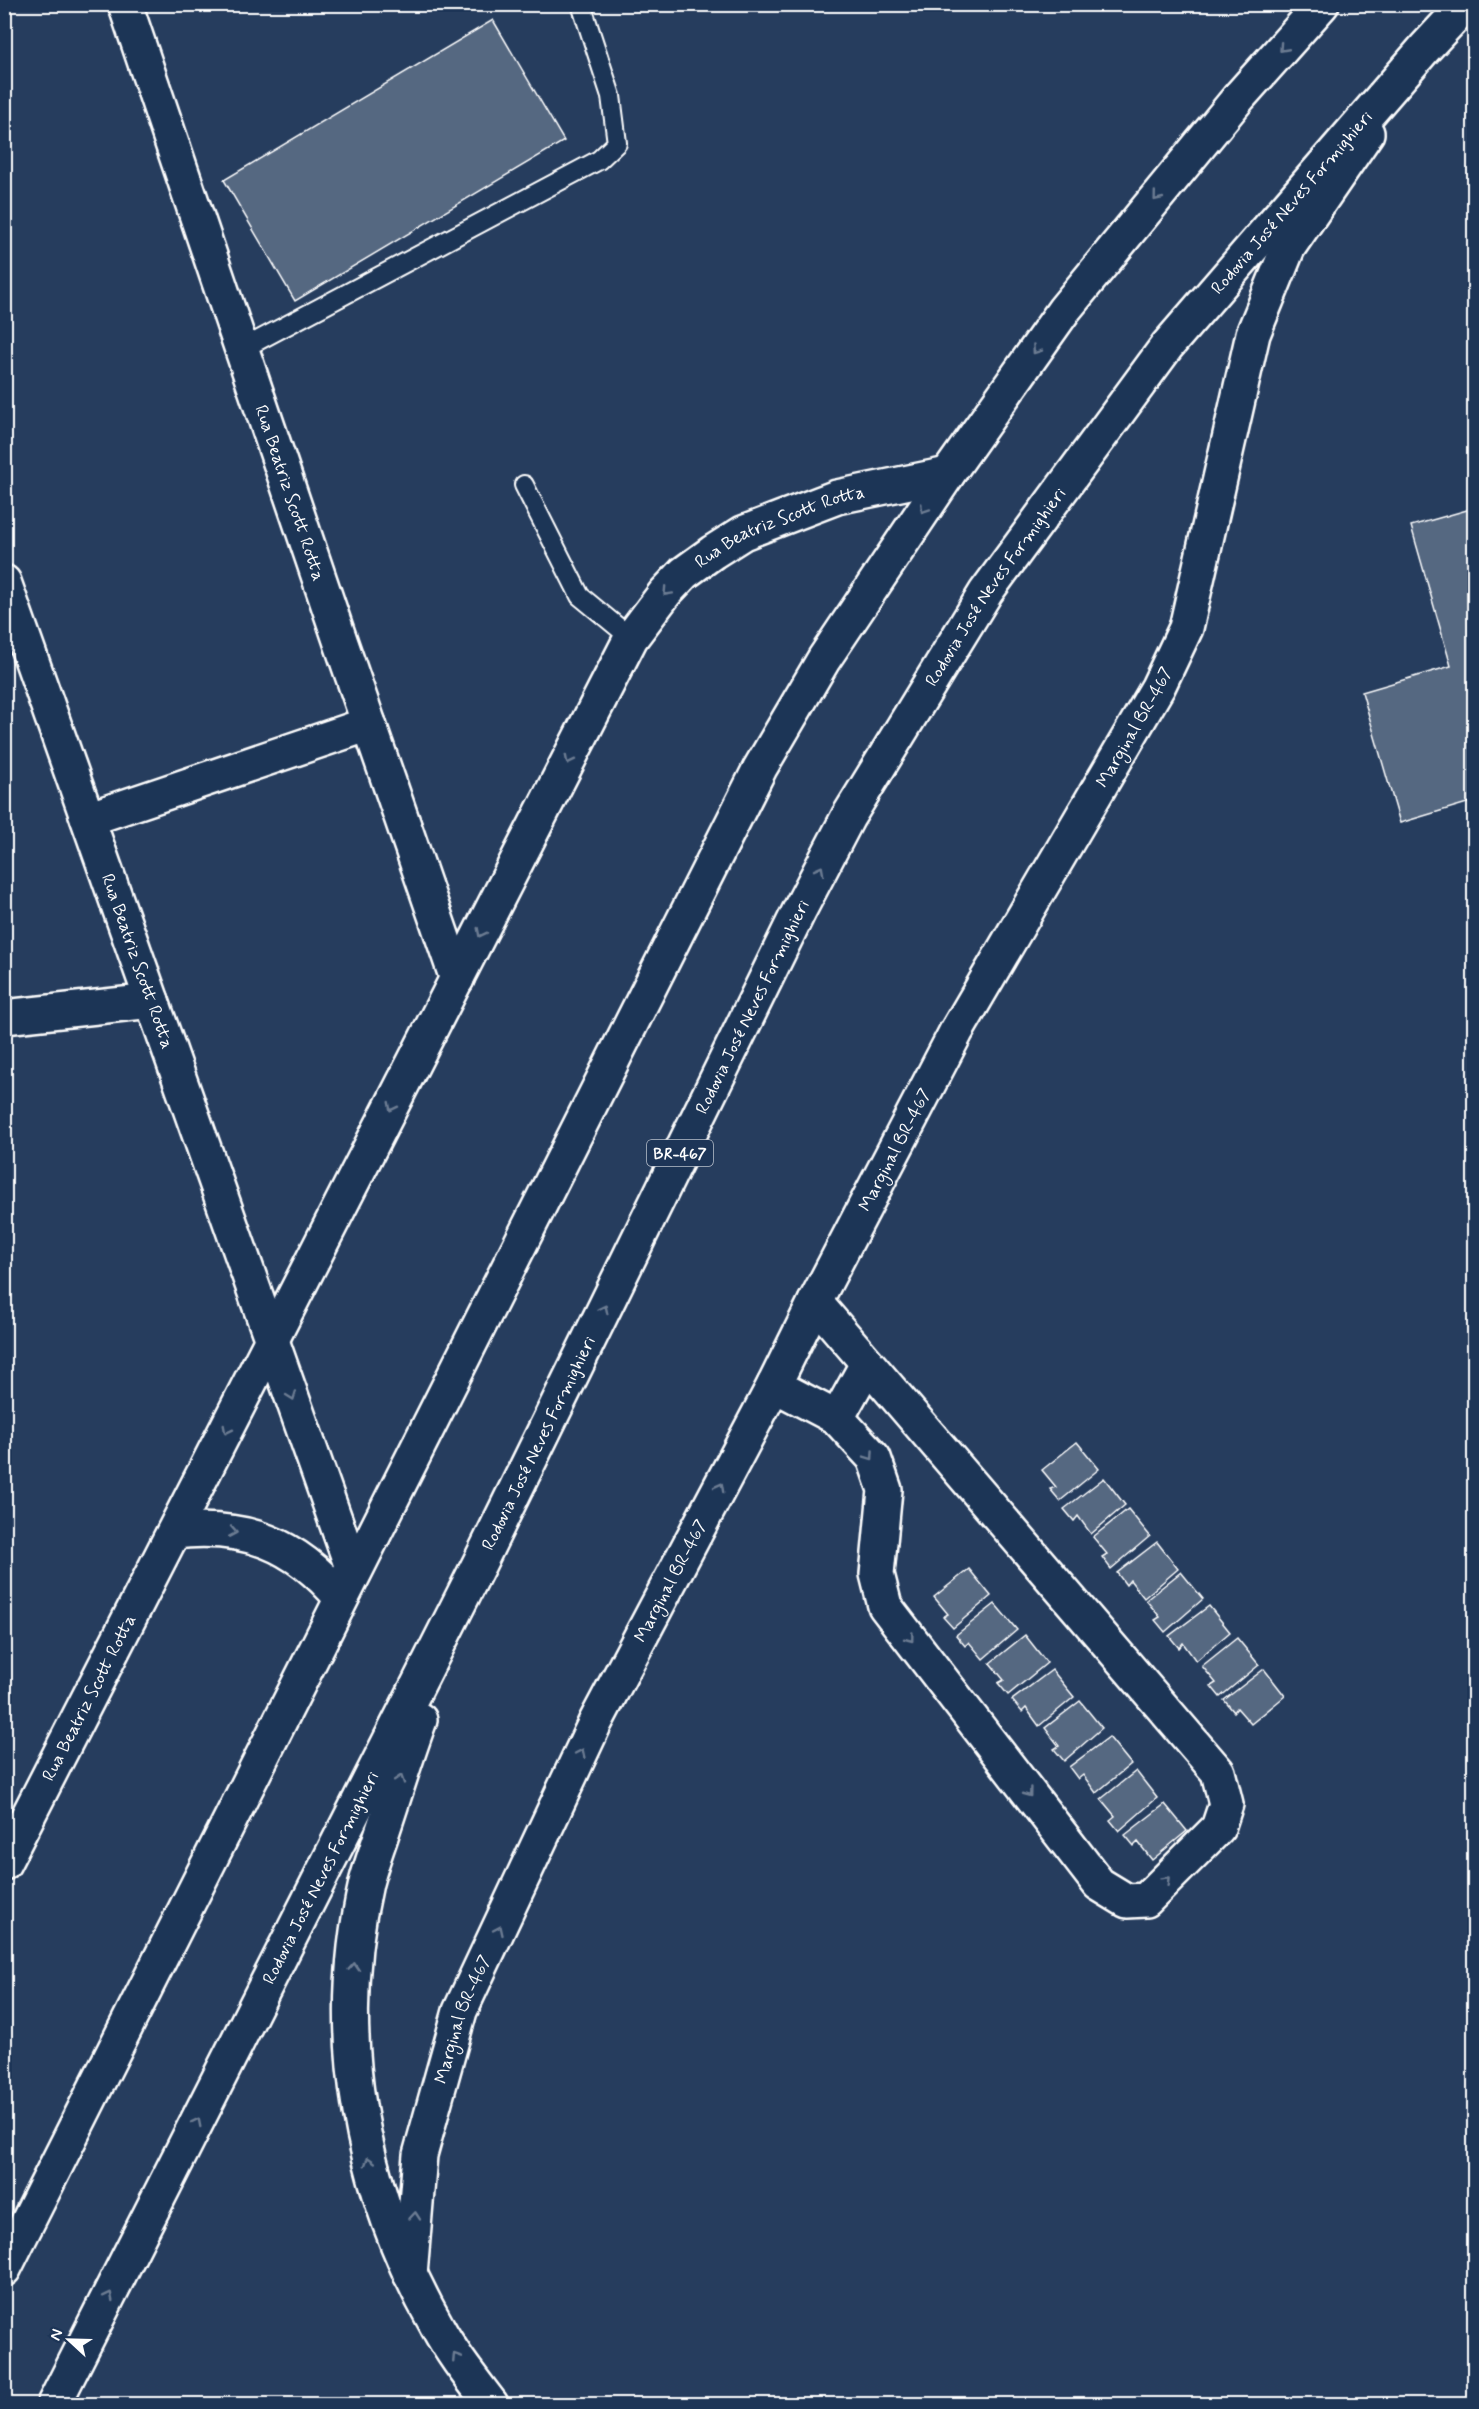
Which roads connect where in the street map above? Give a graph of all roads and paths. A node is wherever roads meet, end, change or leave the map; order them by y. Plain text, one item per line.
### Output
1 (125, 4) edge
2 (581, 4) edge
3 (1322, 4) edge
4 (1466, 4) edge
5 (1425, 48) junction
6 (242, 349) junction
7 (948, 474) junction
8 (524, 485) dead end
9 (6, 590) edge
10 (632, 638) junction
11 (369, 724) junction
12 (88, 819) junction
13 (457, 979) junction
14 (152, 1001) junction
15 (4, 1017) edge
16 (814, 1302) junction
17 (272, 1341) junction
18 (867, 1364) junction
19 (774, 1385) junction
20 (837, 1418) junction
21 (174, 1532) junction
22 (480, 1562) junction
23 (348, 1586) junction
24 (4, 1863) edge
25 (4, 2269) edge
26 (410, 2274) junction
27 (54, 2404) edge
28 (491, 2404) edge

1 - 6 main road, Rua Beatriz Scott Rotta
2 - 6 lane
3 -> 7 main road
4 - 5 main road, Rodovia José Neves Formighieri / BR-467
5 - 16 main road, Marginal BR-467 / BR-467
22 -> 5 main road, Rodovia José Neves Formighieri / BR-467
6 - 11 main road, Rua Beatriz Scott Rotta
7 -> 10 main road, Rua Beatriz Scott Rotta
7 -> 23 main road
8 - 10 lane
9 - 12 main road, Rua Beatriz Scott Rotta
10 -> 13 main road, Rua Beatriz Scott Rotta
11 - 12 main road
11 - 13 main road, Rua Beatriz Scott Rotta
12 - 14 main road, Rua Beatriz Scott Rotta
13 -> 17 main road, Rua Beatriz Scott Rotta
14 - 15 main road
14 - 17 main road, Rua Beatriz Scott Rotta
16 - 18 main road
16 - 19 main road, Marginal BR-467 / BR-467
17 -> 21 main road, Rua Beatriz Scott Rotta
17 -> 23 main road, Rua Beatriz Scott Rotta
18 - 20 main road
20 -> 18 main road
19 - 20 main road
26 -> 19 main road, Marginal BR-467 / BR-467
21 -> 23 main road
21 - 24 main road, Rua Beatriz Scott Rotta
26 -> 22 main road
27 -> 22 main road, Rodovia José Neves Formighieri / BR-467
23 - 25 main road
28 -> 26 main road

